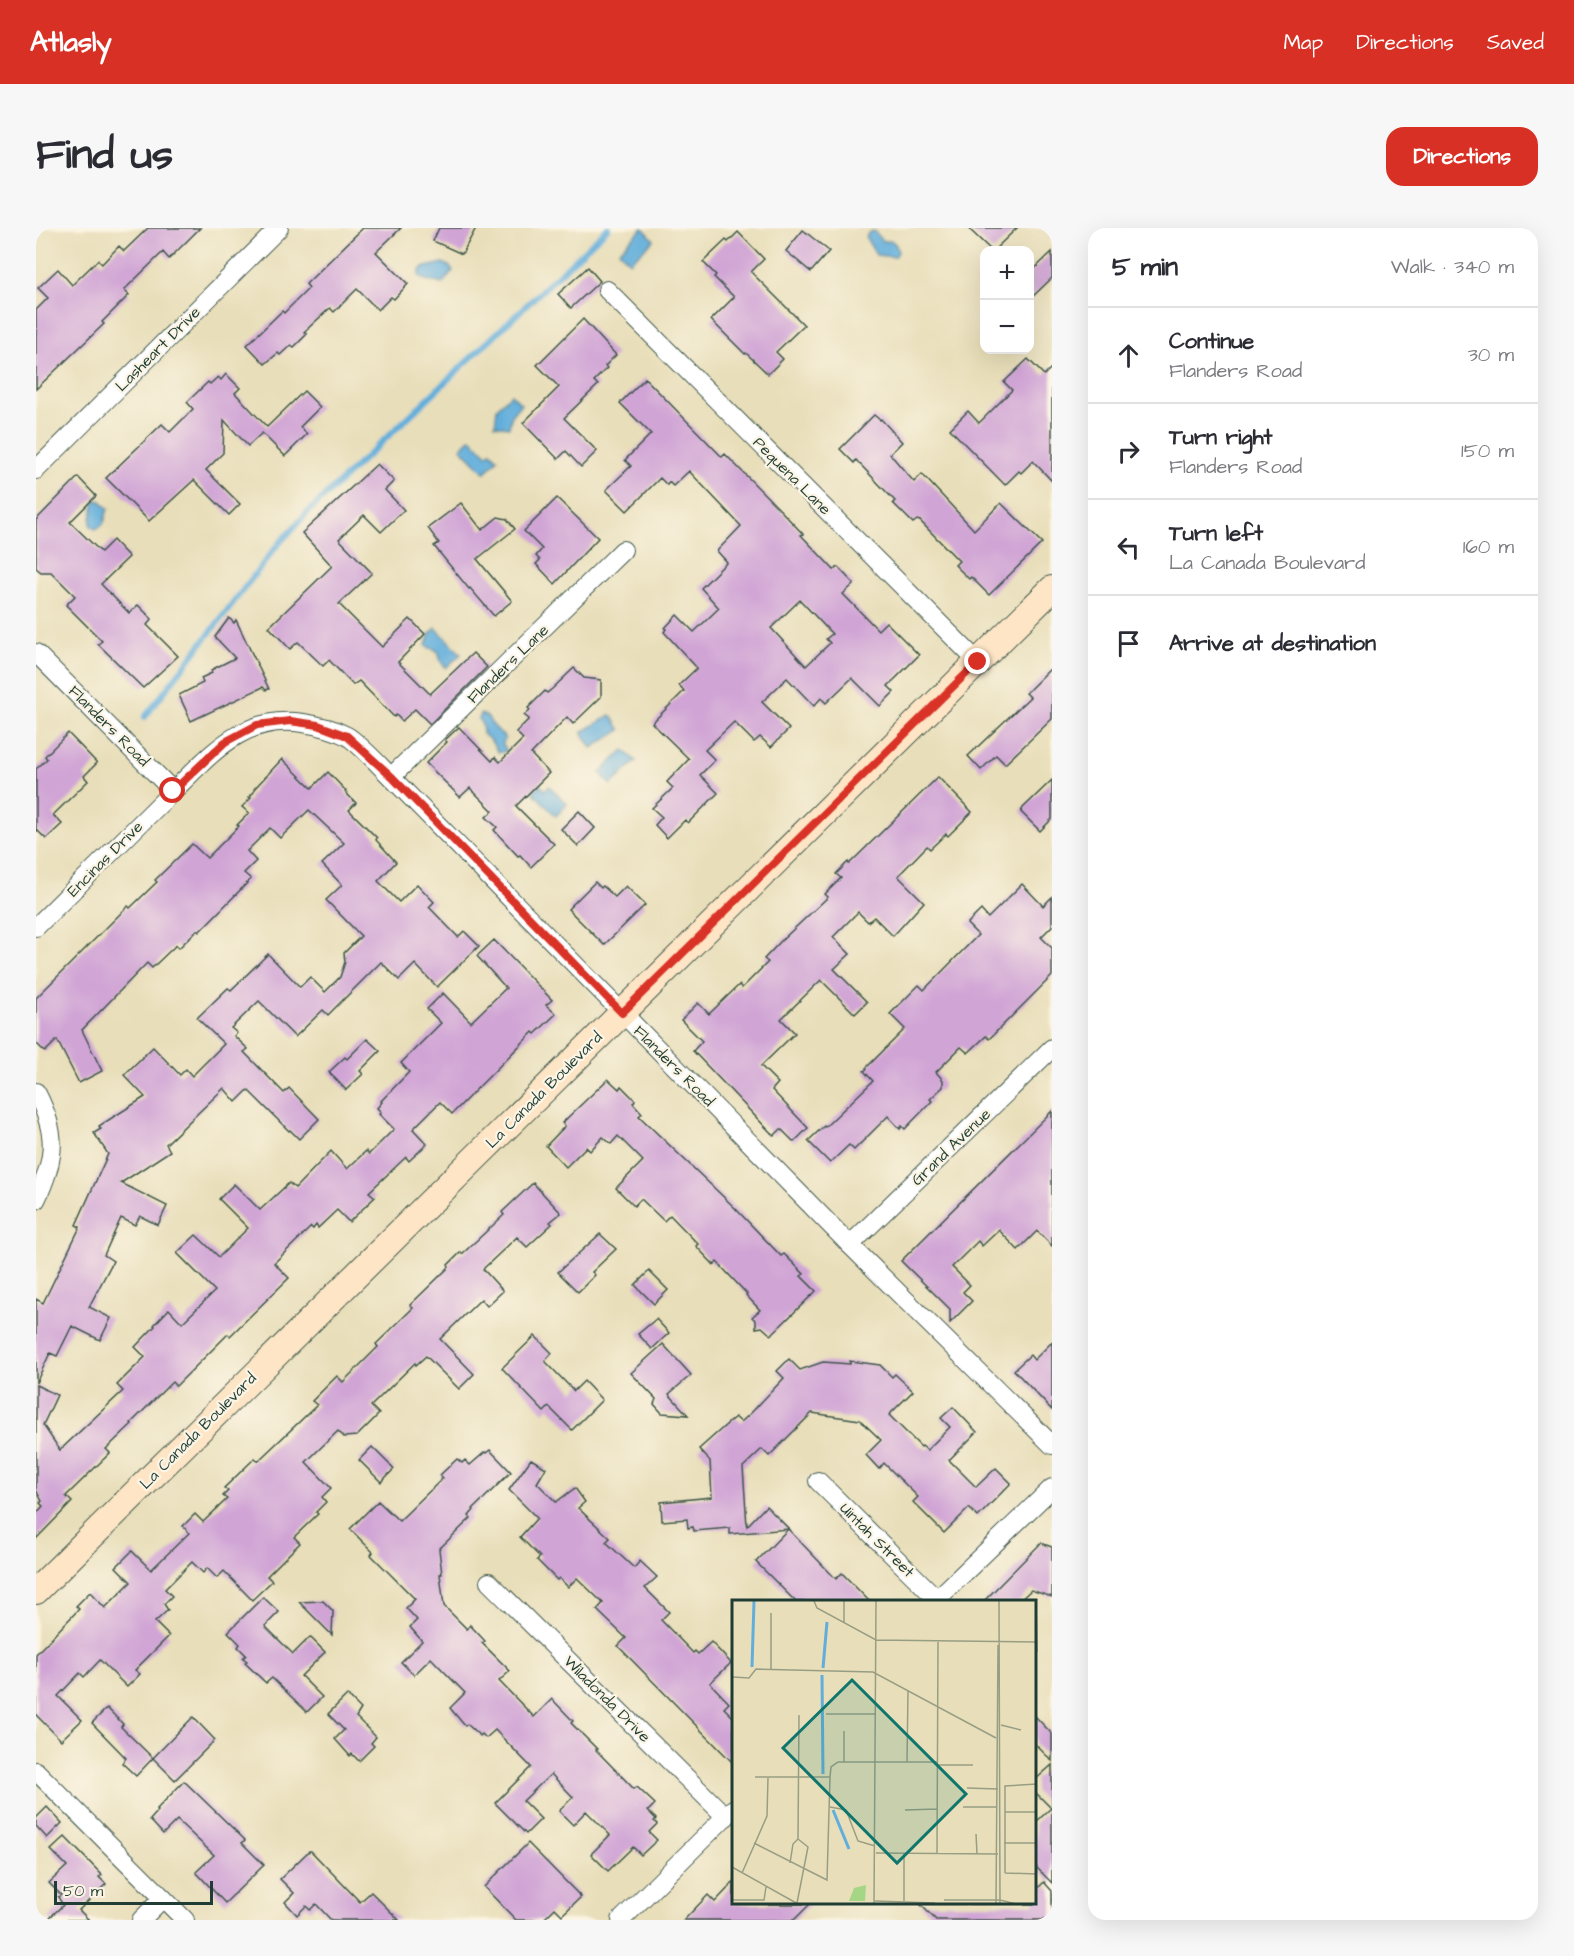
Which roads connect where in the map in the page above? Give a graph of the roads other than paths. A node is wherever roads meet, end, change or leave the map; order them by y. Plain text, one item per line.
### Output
1 (279, 228) edge
2 (607, 290) dead end
3 (36, 470) edge
4 (623, 550) dead end
5 (1052, 589) edge
6 (36, 653) edge
7 (978, 662) junction
8 (392, 777) junction
9 (173, 791) junction
10 (36, 927) edge
11 (622, 1013) junction
12 (1052, 1048) edge
13 (36, 1092) edge
14 (36, 1200) edge
15 (850, 1245) junction
16 (1052, 1445) edge
17 (818, 1481) dead end
18 (1052, 1488) edge
19 (489, 1582) dead end
20 (36, 1591) edge
21 (934, 1600) edge
22 (936, 1600) edge
23 (36, 1771) edge
24 (730, 1812) edge
25 (163, 1898) junction
26 (141, 1920) edge
27 (185, 1920) edge
28 (621, 1920) edge

1 - 3 street, Lasheart Drive
2 - 7 street, Pequena Lane
4 - 8 street, Flanders Lane
5 - 7 street, La Canada Boulevard
6 - 9 street, Flanders Road
7 - 11 street, La Canada Boulevard
8 - 9 street, Flanders Road
8 - 11 street, Flanders Road
9 - 10 street, Encinas Drive
11 - 15 street, Flanders Road
11 - 20 street, La Canada Boulevard
12 - 15 street, Grand Avenue
13 - 14 street
15 - 16 street, Flanders Road
17 - 21 street, Uintah Street
18 - 22 street
19 - 24 street, Wiladonda Drive
23 - 25 street
24 - 28 street
25 - 26 street
25 - 27 street

